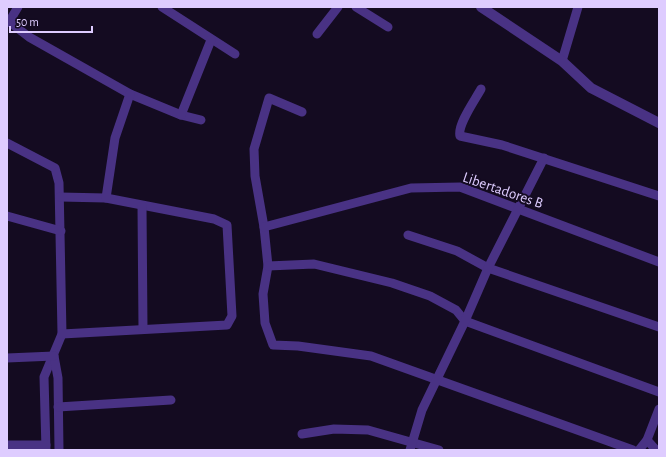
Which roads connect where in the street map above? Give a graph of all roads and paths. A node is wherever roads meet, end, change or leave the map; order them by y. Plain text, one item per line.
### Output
1 (18, 7) edge
2 (162, 7) edge
3 (338, 7) edge
4 (356, 7) edge
5 (481, 7) edge
6 (578, 7) edge
7 (8, 21) edge
8 (388, 27) dead end
9 (317, 34) dead end
10 (211, 40) junction
11 (235, 54) dead end
12 (562, 61) junction
13 (481, 89) dead end
14 (130, 94) junction
15 (302, 112) dead end
16 (180, 115) junction
17 (201, 120) dead end
18 (659, 123) edge
19 (7, 143) edge
20 (544, 158) junction
21 (659, 196) edge
22 (60, 197) junction
23 (106, 198) junction
24 (142, 206) junction
25 (519, 209) junction
26 (7, 216) edge
27 (264, 227) junction
28 (61, 231) junction
29 (408, 235) dead end
30 (659, 262) edge
31 (268, 266) junction
32 (488, 268) junction
33 (465, 322) junction
34 (659, 327) edge
35 (143, 329) junction
36 (62, 334) junction
37 (54, 356) junction
38 (7, 358) edge
39 (437, 380) junction
40 (659, 392) edge
41 (171, 400) dead end
42 (58, 406) junction
43 (659, 409) edge
44 (302, 434) dead end
45 (647, 440) junction
46 (7, 445) edge
47 (410, 446) edge
48 (46, 447) edge
49 (59, 450) edge
50 (439, 450) edge
51 (633, 450) edge
52 (639, 450) edge
53 (656, 450) edge

1 - 7 street
2 - 10 street
3 - 9 street
4 - 8 street
5 - 12 street
6 - 12 street
7 - 14 street
10 - 11 street
10 - 16 street
12 - 18 street
13 - 20 street
14 - 16 street
14 - 23 street
15 - 27 street
16 - 17 street
19 - 22 street
20 - 21 street
20 - 25 street
22 - 23 street
22 - 28 street
23 - 24 street
24 - 35 street
24 - 35 street
25 - 27 street, Libertadores B
25 - 30 street, Libertadores B
25 - 32 street
26 - 28 street
27 - 31 street
28 - 36 street
29 - 32 street
31 - 33 street
31 - 39 street
32 - 33 street
32 - 34 street
33 - 39 street
33 - 40 street
35 - 36 street
36 - 37 street
37 - 38 street
37 - 42 street
37 - 48 street
39 - 47 street
39 - 51 street
41 - 42 street
42 - 49 street
43 - 45 street
44 - 47 street
45 - 52 street
45 - 53 street
46 - 48 street
47 - 50 street

